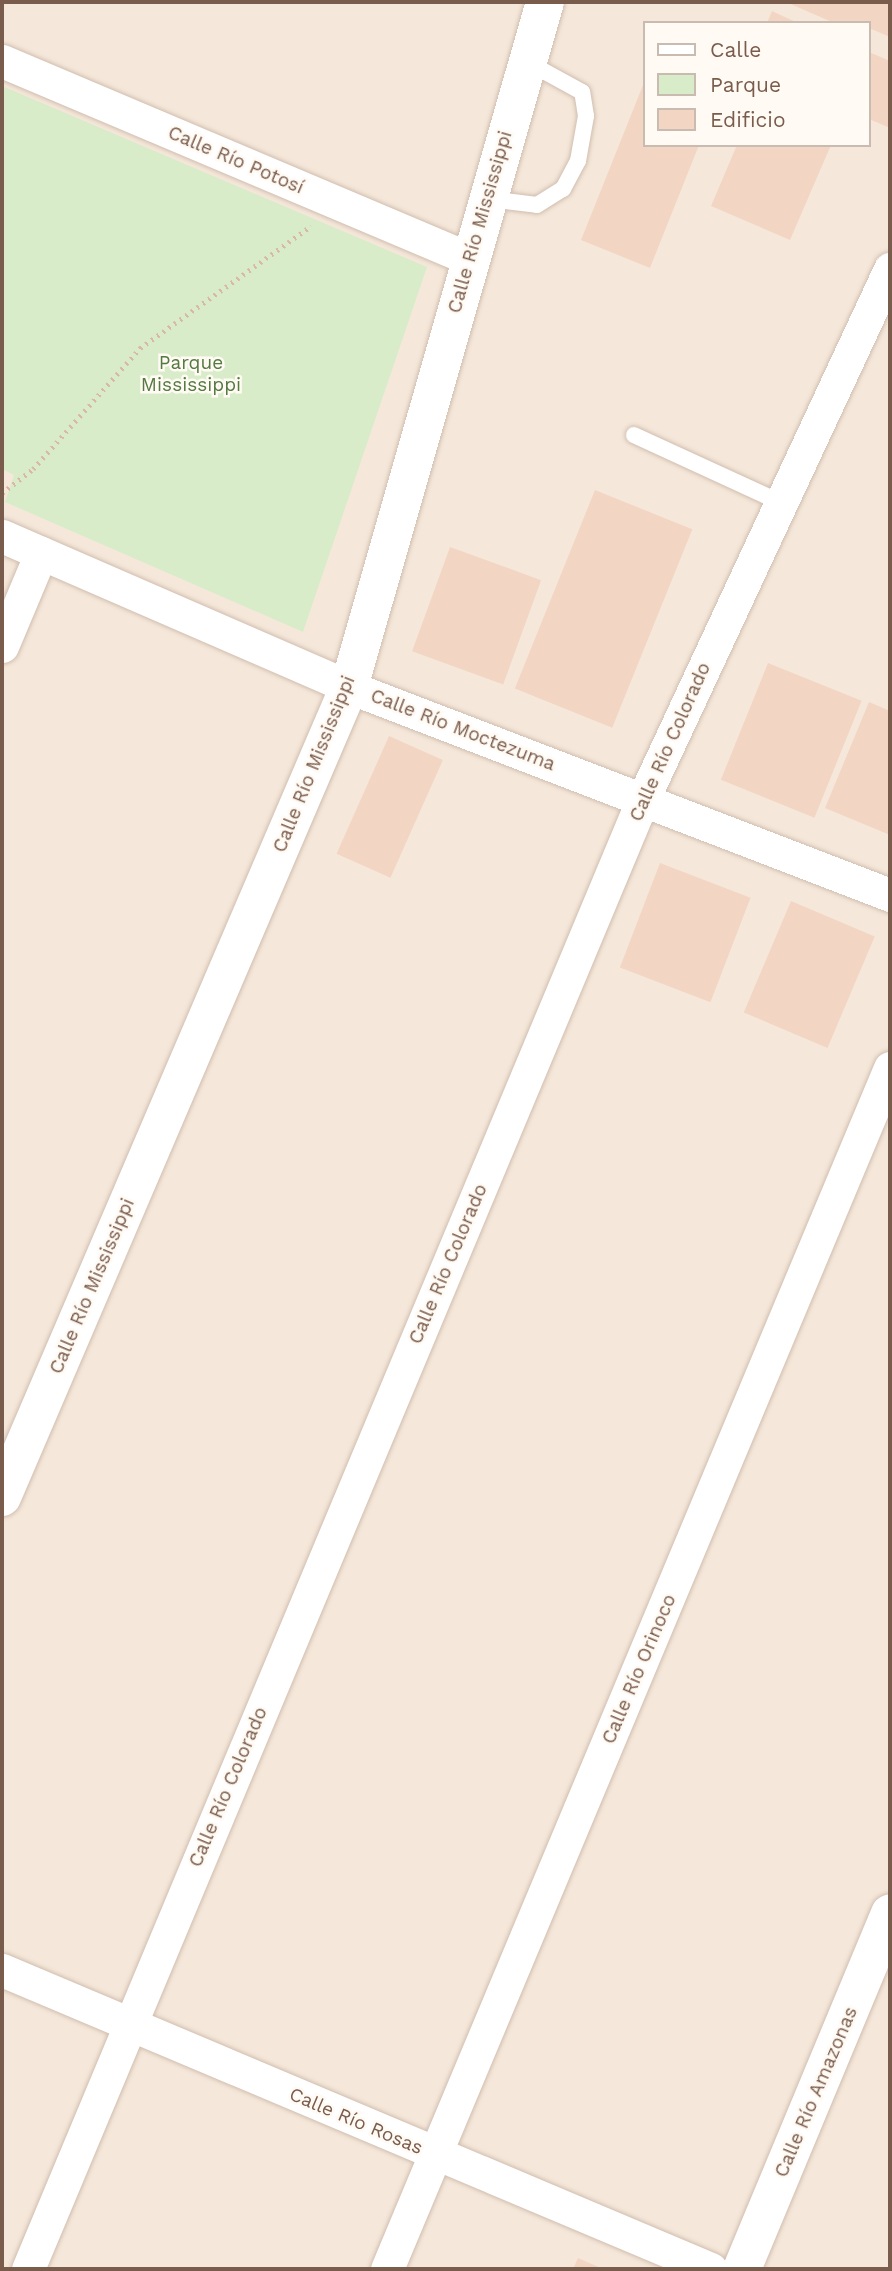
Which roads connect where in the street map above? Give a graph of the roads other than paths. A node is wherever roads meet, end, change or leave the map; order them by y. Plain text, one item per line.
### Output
1 (545, 2) edge
2 (2, 61) edge
3 (524, 61) junction
4 (486, 198) junction
5 (470, 259) junction
6 (890, 269) edge
7 (634, 435) dead end
8 (780, 502) junction
9 (2, 536) edge
10 (41, 553) junction
11 (2, 646) edge
12 (348, 687) junction
13 (643, 799) junction
14 (890, 895) edge
15 (890, 1068) edge
16 (2, 1497) edge
17 (890, 1914) edge
18 (2, 1970) edge
19 (129, 2025) junction
20 (436, 2155) junction
21 (28, 2269) edge
22 (387, 2269) edge
23 (710, 2269) edge
24 (741, 2269) edge

1 - 3 street, Calle Río Mississippi
2 - 5 street, Calle Río Potosí
3 - 4 street, Calle Río Mississippi
3 - 4 lane
4 - 5 street, Calle Río Mississippi
5 - 12 street, Calle Río Mississippi
6 - 8 street, Calle Río Colorado
7 - 8 lane
8 - 13 street, Calle Río Colorado
9 - 10 street, Calle Río Moctezuma
10 - 11 street
10 - 12 street, Calle Río Moctezuma
12 - 13 street, Calle Río Moctezuma
12 - 16 street, Calle Río Mississippi
13 - 14 street, Calle Río Moctezuma
13 - 19 street, Calle Río Colorado
15 - 20 street, Calle Río Orinoco
17 - 24 street, Calle Río Amazonas
18 - 19 street, Calle Río Rosas
19 - 20 street, Calle Río Rosas
19 - 21 street, Calle Río Colorado
20 - 22 street, Calle Río Orinoco
20 - 23 street, Calle Río Rosas

